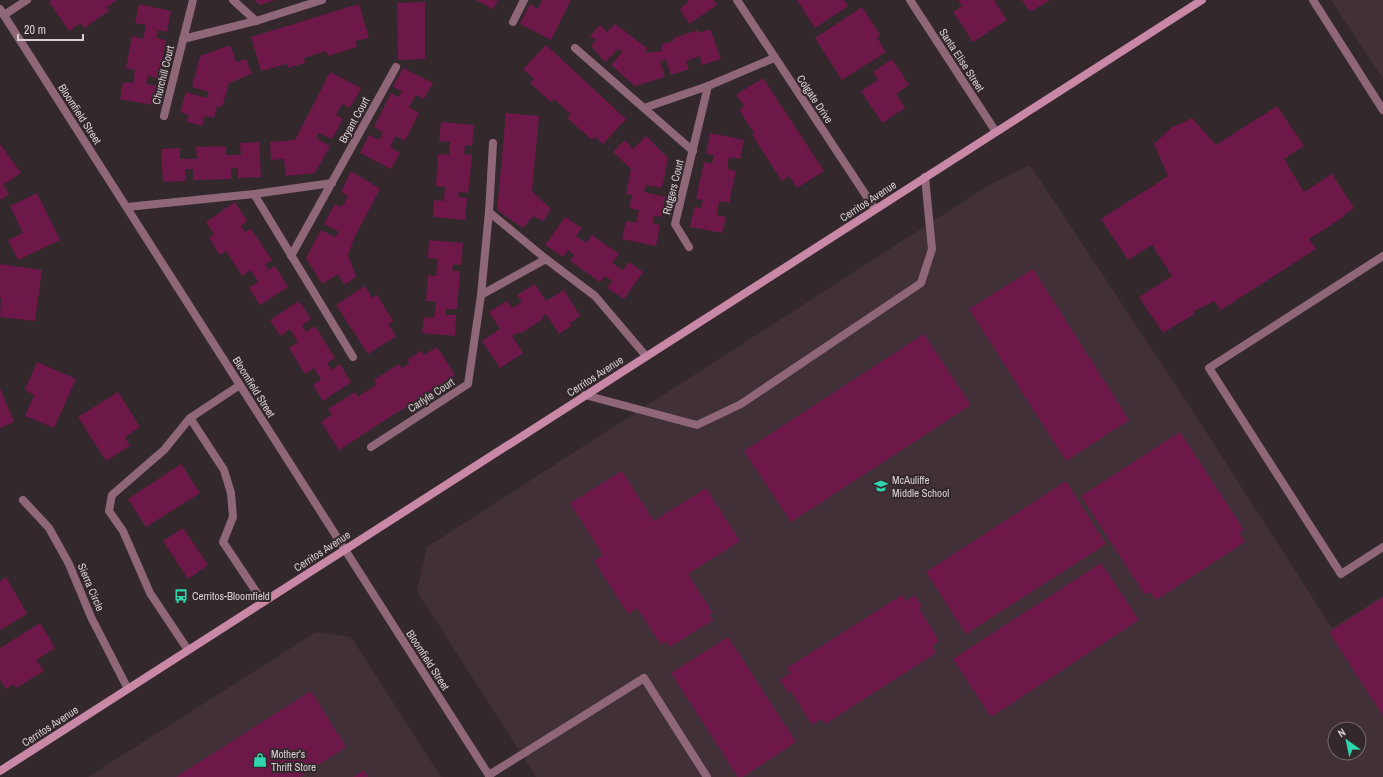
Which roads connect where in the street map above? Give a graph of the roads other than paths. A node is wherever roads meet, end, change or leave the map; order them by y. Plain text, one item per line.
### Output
1 (27, 0) edge
2 (193, 0) edge
3 (233, 0) edge
4 (322, 0) edge
5 (524, 0) edge
6 (737, 0) edge
7 (910, 0) edge
8 (1202, 0) edge
9 (1313, 0) edge
10 (2, 12) edge
11 (256, 21) junction
12 (513, 22) dead end
13 (183, 39) junction
14 (575, 48) dead end
15 (774, 58) junction
16 (396, 67) dead end
17 (708, 86) junction
18 (644, 108) junction
19 (1383, 110) edge
20 (164, 116) dead end
21 (996, 132) junction
22 (493, 142) dead end
23 (692, 151) junction
24 (925, 177) junction
25 (332, 183) junction
26 (254, 194) junction
27 (127, 207) junction
28 (875, 209) junction
29 (489, 212) junction
30 (689, 248) dead end
31 (291, 256) junction
32 (1383, 256) edge
33 (546, 259) junction
34 (480, 295) junction
35 (646, 356) junction
36 (353, 357) dead end
37 (240, 385) junction
38 (585, 396) junction
39 (190, 418) junction
40 (371, 448) dead end
41 (23, 500) dead end
42 (1383, 546) edge
43 (344, 550) junction
44 (263, 602) junction
45 (188, 650) junction
46 (128, 689) junction
47 (0, 771) edge
48 (489, 776) edge
49 (707, 777) edge

1 - 10 street
2 - 13 street, Churchill Court
3 - 11 street
4 - 11 street, Churchill Court
5 - 12 street
6 - 15 street, Colgate Drive
7 - 21 street, Santa Elise Street
8 - 21 main road, Cerritos Avenue
9 - 19 street
10 - 27 street, Bloomfield Street
11 - 13 street, Churchill Court
13 - 20 street, Churchill Court
14 - 18 street, Rutgers Court
15 - 17 street
15 - 28 street, Colgate Drive
16 - 25 street, Bryant Court
17 - 18 street
17 - 23 street, Rutgers Court
18 - 23 street, Rutgers Court
21 - 24 main road, Cerritos Avenue
22 - 29 street, Carlyle Court
23 - 30 street, Rutgers Court
24 - 28 main road, Cerritos Avenue
24 - 38 street
25 - 26 street
25 - 31 street, Bryant Court
26 - 27 street
26 - 31 street
27 - 37 street, Bloomfield Street
28 - 35 main road, Cerritos Avenue
29 - 33 street
29 - 34 street, Carlyle Court
31 - 36 street
32 - 42 street
33 - 34 street
33 - 35 street
34 - 40 street, Carlyle Court
35 - 38 main road, Cerritos Avenue
37 - 39 street
37 - 43 street, Bloomfield Street
38 - 43 main road, Cerritos Avenue
39 - 44 street
39 - 45 street
41 - 46 street, Sierra Circle
43 - 44 main road, Cerritos Avenue
43 - 48 street, Bloomfield Street
44 - 45 main road, Cerritos Avenue
45 - 46 main road, Cerritos Avenue
46 - 47 main road, Cerritos Avenue
48 - 49 street

